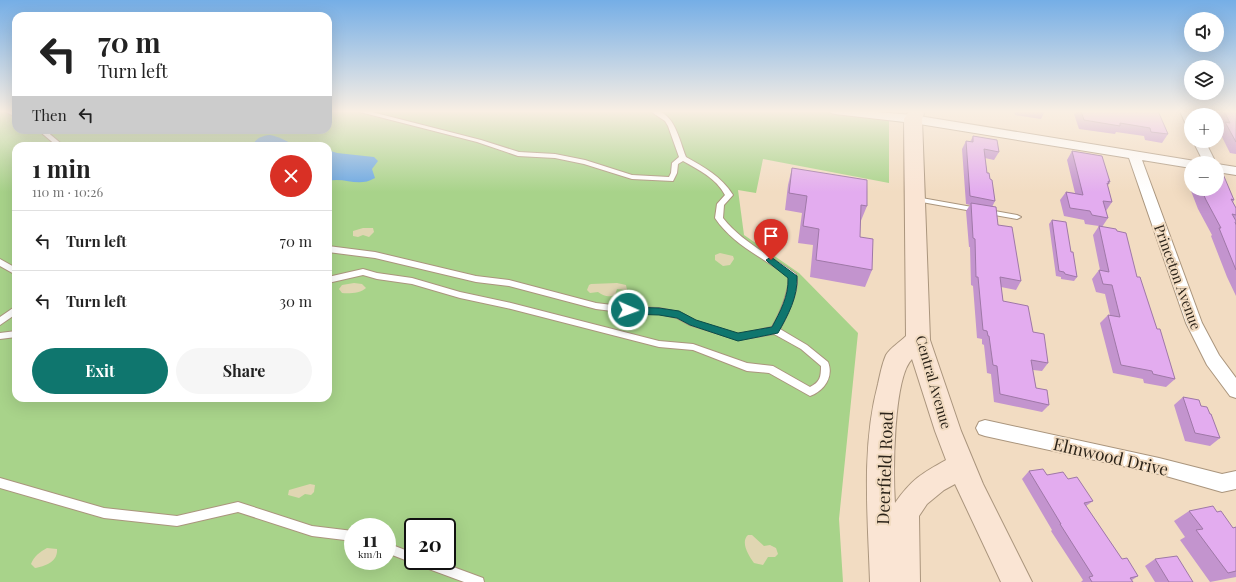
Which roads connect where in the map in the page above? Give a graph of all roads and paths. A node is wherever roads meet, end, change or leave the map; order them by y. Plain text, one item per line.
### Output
1 (468, 138) edge
2 (676, 138) edge
3 (914, 138) edge
4 (1045, 138) edge
5 (1134, 155) junction
6 (682, 158) junction
7 (1184, 163) edge
8 (1224, 169) edge
9 (1236, 171) edge
10 (915, 198) junction
11 (1017, 217) dead end
12 (332, 249) edge
13 (0, 262) edge
14 (12, 270) edge
15 (332, 279) edge
16 (12, 312) edge
17 (0, 322) edge
18 (775, 330) junction
19 (12, 334) edge
20 (0, 336) edge
21 (918, 340) junction
22 (1236, 391) edge
23 (985, 428) dead end
24 (962, 466) junction
25 (0, 483) edge
26 (1231, 485) edge
27 (344, 535) edge
28 (446, 570) edge
29 (479, 582) edge
30 (885, 582) edge
31 (905, 582) edge
32 (1017, 582) edge

1 - 6 lane
2 - 6 lane
3 - 10 main road, Central Avenue
4 - 5 street
5 - 7 street
5 - 22 street, Princeton Avenue
6 - 18 lane
8 - 9 street
10 - 11 lane
10 - 21 main road, Central Avenue
12 - 18 lane
13 - 14 lane
15 - 18 lane
16 - 17 lane
19 - 20 lane
21 - 24 main road, Central Avenue
21 - 30 main road, Deerfield Road
23 - 26 street, Elmwood Drive
24 - 31 main road, Deerfield Road
24 - 32 main road, Central Avenue
25 - 27 lane
28 - 29 lane

